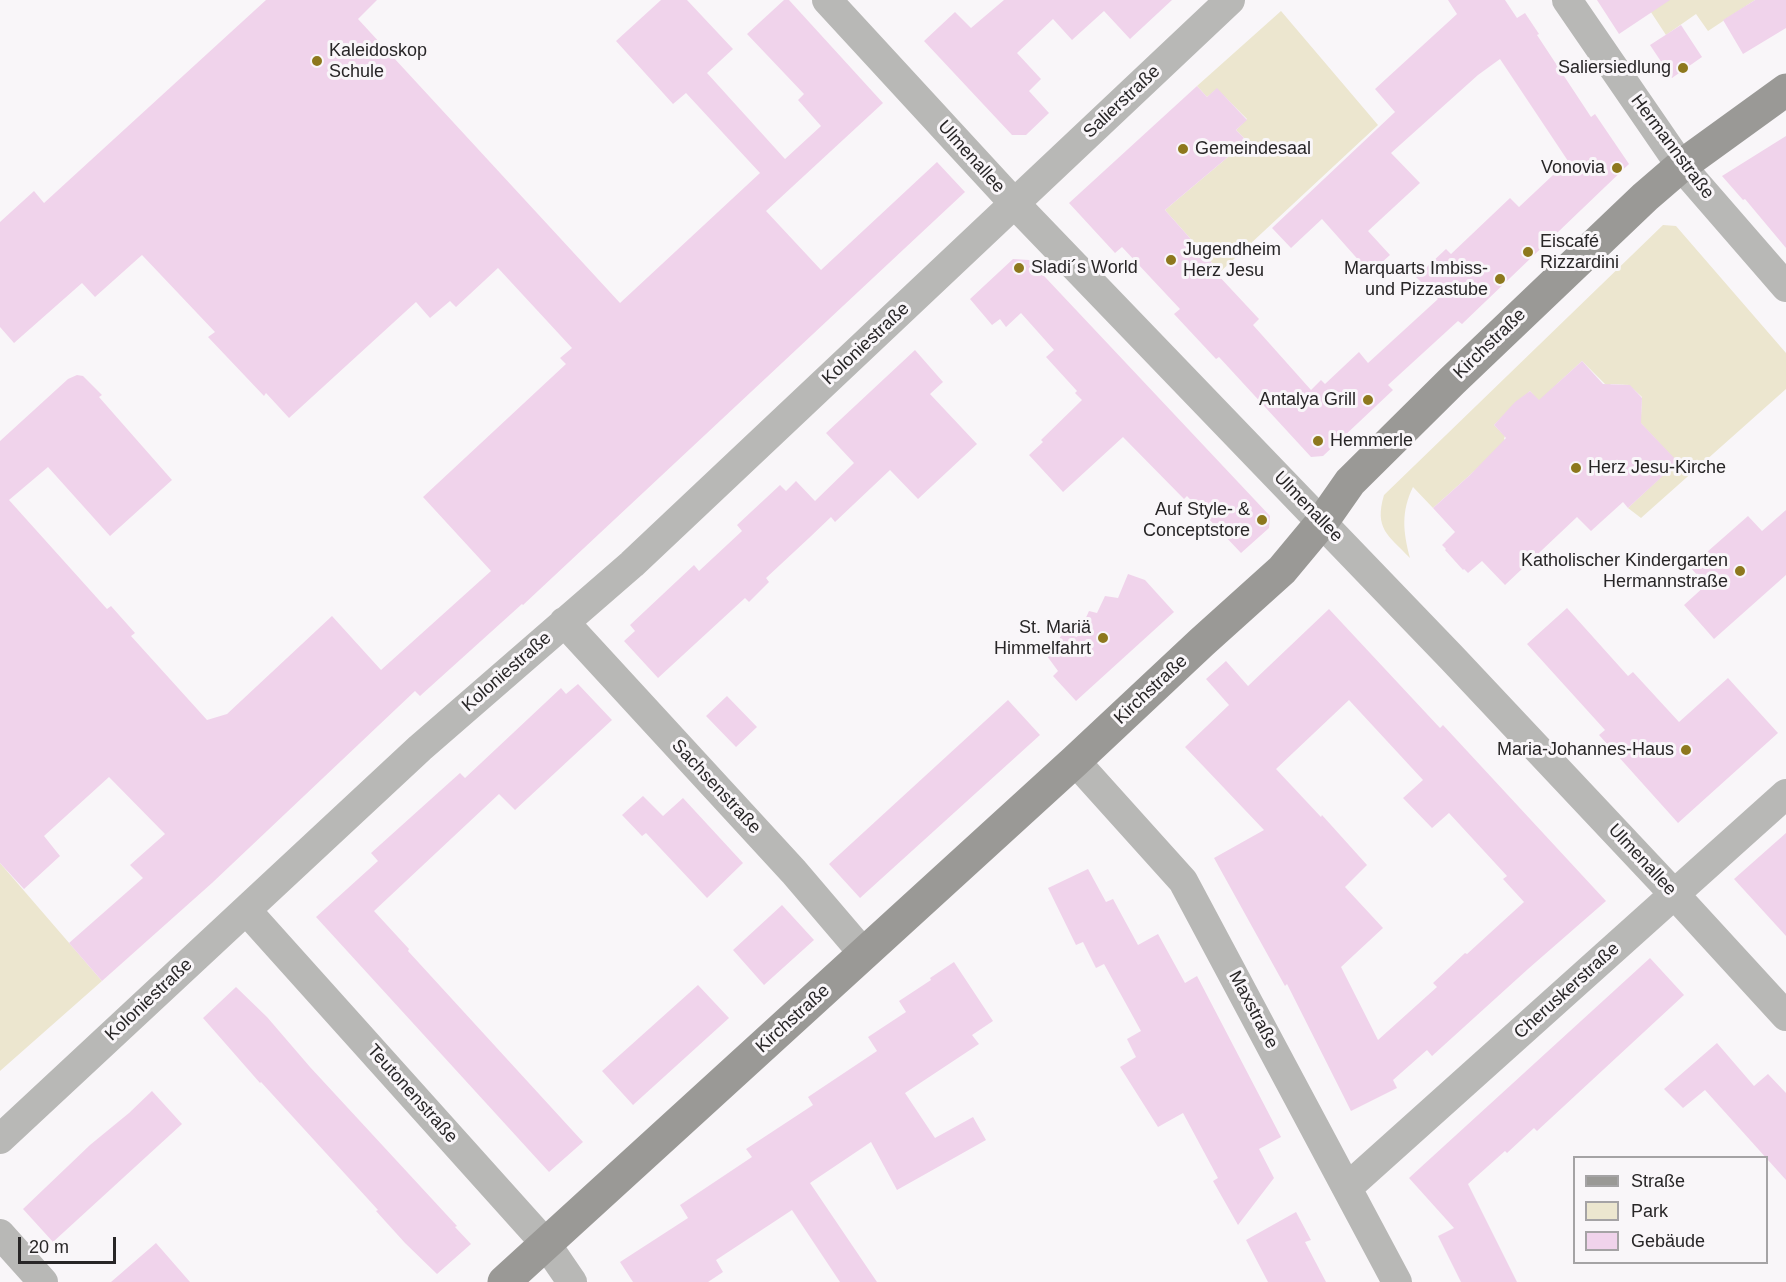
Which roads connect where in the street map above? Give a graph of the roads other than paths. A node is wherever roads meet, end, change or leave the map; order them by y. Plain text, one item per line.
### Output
1 (827, 0) edge
2 (1230, 0) edge
3 (1567, 0) edge
4 (1786, 90) edge
5 (1681, 166) junction
6 (1014, 203) junction
7 (1786, 287) edge
8 (1322, 522) junction
9 (564, 622) junction
10 (1075, 761) junction
11 (1786, 794) edge
12 (1675, 895) junction
13 (246, 910) junction
14 (864, 954) junction
15 (1786, 1016) edge
16 (0, 1139) edge
17 (1348, 1188) junction
18 (0, 1234) edge
19 (546, 1244) junction
20 (43, 1282) edge
21 (504, 1282) edge
22 (572, 1282) edge
23 (1397, 1282) edge

1 - 6 street, Ulmenallee
2 - 6 street, Salierstraße
3 - 5 street, Hermannstraße
4 - 5 street, Kirchstraße
5 - 7 street, Hermannstraße
5 - 8 street, Kirchstraße
6 - 8 street, Ulmenallee
6 - 9 street, Koloniestraße
8 - 10 street, Kirchstraße
8 - 12 street, Ulmenallee
9 - 13 street, Koloniestraße
9 - 14 street, Sachsenstraße
10 - 14 street, Kirchstraße
10 - 17 street, Maxstraße
11 - 12 street, Cheruskerstraße
12 - 15 street, Ulmenallee
12 - 17 street, Cheruskerstraße
13 - 16 street, Koloniestraße
13 - 19 street, Teutonenstraße
14 - 19 street, Kirchstraße
17 - 23 street, Maxstraße
18 - 20 street
19 - 21 street, Kirchstraße
19 - 22 street, Teutonenstraße

